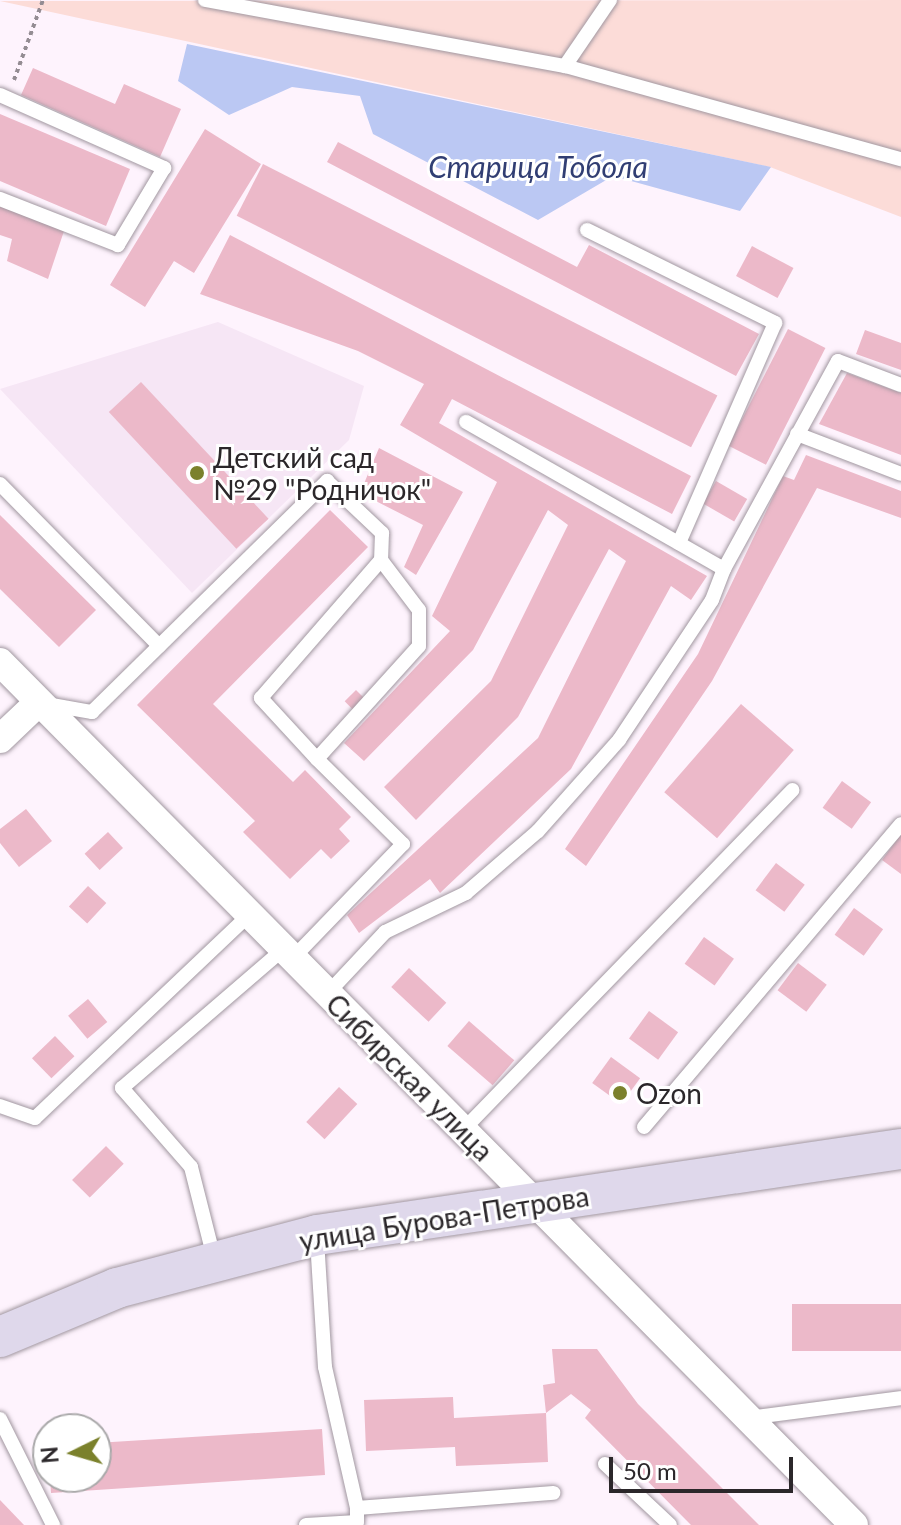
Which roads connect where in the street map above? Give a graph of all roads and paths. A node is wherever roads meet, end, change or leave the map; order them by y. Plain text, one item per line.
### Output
1 (43, 0) edge
2 (205, 0) edge
3 (610, 0) edge
4 (565, 66) junction
5 (4, 96) edge
6 (901, 159) edge
7 (0, 199) edge
8 (587, 230) dead end
9 (901, 385) edge
10 (466, 422) dead end
11 (797, 434) junction
12 (901, 474) edge
13 (0, 484) edge
14 (679, 543) junction
15 (381, 560) junction
16 (724, 569) junction
17 (159, 646) junction
18 (0, 662) edge
19 (38, 703) junction
20 (0, 739) edge
21 (317, 759) junction
22 (793, 790) dead end
23 (901, 824) edge
24 (247, 917) junction
25 (286, 955) junction
26 (326, 995) junction
27 (0, 1106) edge
28 (644, 1127) dead end
29 (464, 1129) junction
30 (901, 1149) edge
31 (538, 1205) junction
32 (317, 1235) junction
33 (214, 1258) junction
34 (0, 1337) edge
35 (901, 1398) edge
36 (747, 1418) junction
37 (0, 1419) edge
38 (605, 1464) dead end
39 (553, 1493) dead end
40 (356, 1518) edge
41 (57, 1524) edge
42 (306, 1525) edge
43 (670, 1525) edge
44 (854, 1525) edge

1 - 5 path
2 - 4 lane
3 - 4 lane
4 - 6 lane
5 - 7 lane
8 - 14 lane
9 - 11 lane
10 - 14 lane
11 - 12 lane
11 - 16 lane
13 - 17 lane
14 - 16 lane
15 - 17 lane
15 - 21 lane
15 - 21 lane
16 - 26 lane
17 - 19 lane
18 - 19 street, Сибирская улица
19 - 20 street
19 - 24 street, Сибирская улица
21 - 25 lane
22 - 29 lane
23 - 28 lane
24 - 25 street, Сибирская улица
24 - 27 lane
25 - 26 street, Сибирская улица
25 - 33 lane
26 - 29 street, Сибирская улица
29 - 31 street, Сибирская улица
30 - 31 main road, улица Бурова-Петрова
31 - 32 main road, улица Бурова-Петрова
31 - 36 street, Сибирская улица
32 - 33 main road, улица Бурова-Петрова
32 - 40 lane
33 - 34 main road, улица Бурова-Петрова
35 - 36 lane
36 - 44 street, Сибирская улица
37 - 41 lane
38 - 43 lane
39 - 40 lane
40 - 42 lane

